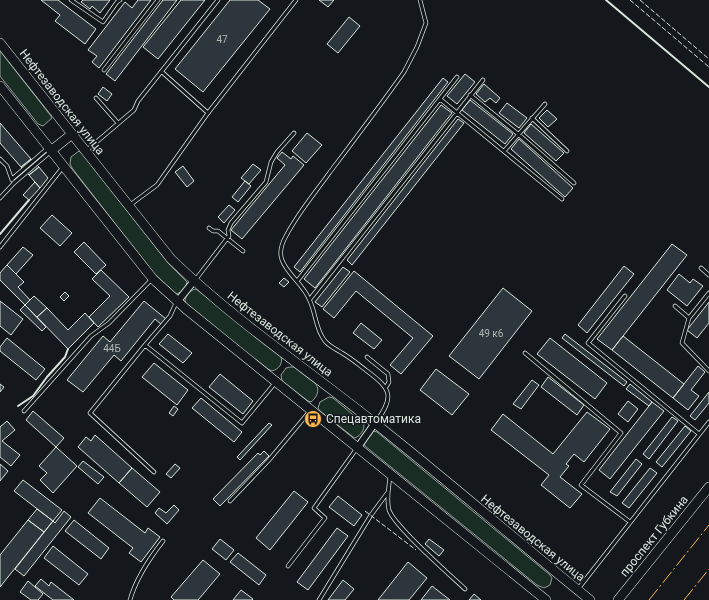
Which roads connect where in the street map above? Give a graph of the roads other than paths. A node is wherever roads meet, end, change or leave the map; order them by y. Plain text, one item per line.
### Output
1 (71, 0) edge
2 (79, 0) edge
3 (120, 0) edge
4 (158, 0) edge
5 (218, 0) edge
6 (296, 0) edge
7 (420, 0) edge
8 (76, 3) junction
9 (0, 43) edge
10 (104, 70) dead end
11 (162, 72) junction
12 (457, 77) dead end
13 (482, 80) dead end
14 (0, 86) edge
15 (470, 95) junction
16 (96, 98) dead end
17 (440, 99) junction
18 (545, 104) dead end
19 (457, 112) junction
20 (208, 113) junction
21 (532, 118) junction
22 (118, 123) junction
23 (294, 133) dead end
24 (72, 134) junction
25 (518, 134) junction
26 (51, 149) junction
27 (505, 150) junction
28 (567, 150) dead end
29 (86, 151) junction
30 (0, 159) edge
31 (64, 166) junction
32 (12, 179) junction
33 (14, 183) junction
34 (574, 183) dead end
35 (0, 198) edge
36 (562, 199) dead end
37 (129, 206) junction
38 (209, 228) dead end
39 (227, 238) junction
40 (0, 247) edge
41 (243, 251) dead end
42 (701, 268) dead end
43 (709, 274) edge
44 (153, 279) junction
45 (298, 280) junction
46 (194, 281) junction
47 (709, 293) edge
48 (625, 296) dead end
49 (310, 299) junction
50 (177, 302) junction
51 (675, 306) dead end
52 (689, 318) junction
53 (145, 345) junction
54 (525, 353) dead end
55 (367, 357) dead end
56 (709, 371) edge
57 (276, 382) junction
58 (386, 387) junction
59 (312, 410) junction
60 (24, 411) dead end
61 (709, 422) edge
62 (375, 423) junction
63 (699, 434) junction
64 (358, 447) junction
65 (154, 472) dead end
66 (390, 474) junction
67 (709, 487) edge
68 (388, 492) junction
69 (230, 501) dead end
70 (630, 522) junction
71 (163, 541) dead end
72 (288, 566) dead end
73 (465, 589) dead end
74 (577, 589) junction
75 (130, 600) edge
76 (319, 600) edge
77 (546, 600) edge
78 (590, 600) edge
79 (618, 600) edge

1 - 8 lane
2 - 8 lane
3 - 8 lane
4 - 10 lane
5 - 11 lane
6 - 20 lane
7 - 45 lane
9 - 24 main road, Нефтезаводская улица
11 - 20 lane
11 - 22 lane
12 - 17 lane
13 - 15 lane
14 - 26 main road
15 - 19 lane
15 - 25 lane
16 - 22 lane
17 - 19 lane
17 - 45 lane
18 - 21 lane
19 - 27 lane
19 - 49 lane
20 - 37 lane
21 - 25 lane
21 - 28 lane
22 - 29 lane
23 - 39 lane
24 - 26 main road
24 - 29 main road, Нефтезаводская улица
25 - 27 lane
25 - 34 lane
26 - 31 main road
26 - 32 lane
26 - 33 lane
27 - 36 lane
29 - 37 main road, Нефтезаводская улица
30 - 32 lane
31 - 40 lane
31 - 44 main road
32 - 33 lane
33 - 35 lane
37 - 46 main road, Нефтезаводская улица
38 - 39 lane
39 - 41 lane
39 - 46 lane
42 - 43 lane
44 - 50 main road
44 - 60 lane
45 - 49 lane
46 - 50 street
46 - 62 main road, Нефтезаводская улица
47 - 52 lane
48 - 63 lane
49 - 58 lane
50 - 53 lane
50 - 57 main road
51 - 52 lane
52 - 56 lane
53 - 57 lane
53 - 65 lane
54 - 70 lane
55 - 58 lane
57 - 59 main road
58 - 62 lane
59 - 64 main road
59 - 69 lane
61 - 63 lane
62 - 64 street
62 - 74 main road, Нефтезаводская улица
63 - 70 lane
64 - 66 main road
64 - 72 lane
66 - 68 lane
66 - 77 main road
67 - 79 main road, проспект Губкина
68 - 73 lane
68 - 76 lane
70 - 74 lane
71 - 75 lane
74 - 78 main road, Нефтезаводская улица

